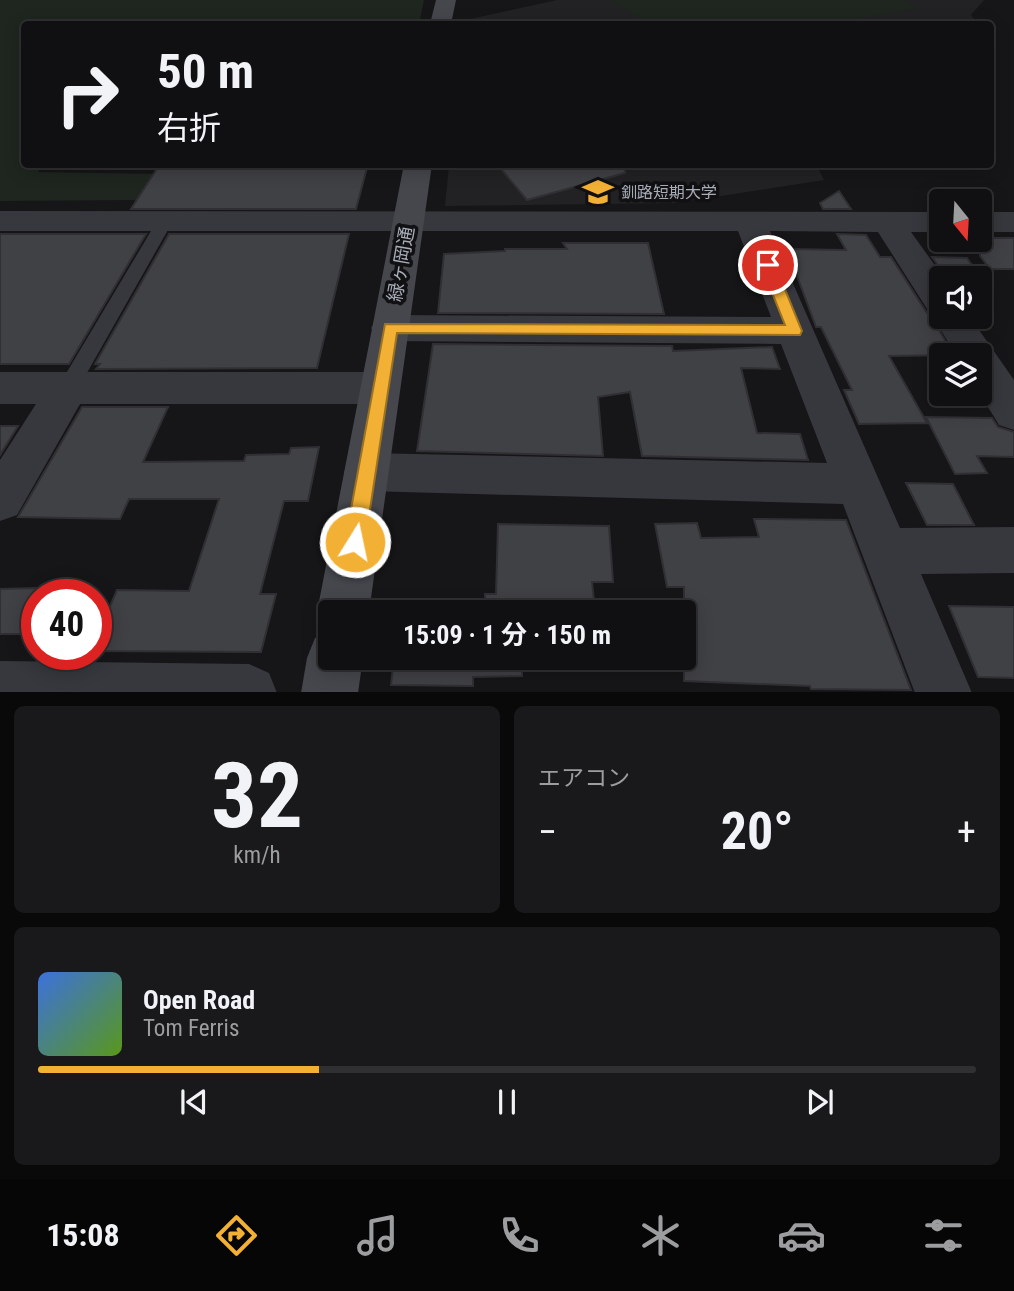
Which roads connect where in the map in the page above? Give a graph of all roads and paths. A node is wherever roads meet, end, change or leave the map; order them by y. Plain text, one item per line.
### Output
1 (446, 0) edge
2 (442, 21) edge
3 (417, 168) edge
4 (0, 221) edge
5 (165, 221) junction
6 (408, 221) junction
7 (750, 222) junction
8 (888, 222) junction
9 (929, 222) edge
10 (992, 222) edge
11 (1014, 222) edge
12 (929, 284) edge
13 (390, 328) junction
14 (795, 331) junction
15 (992, 379) edge
16 (0, 388) edge
17 (68, 388) junction
18 (380, 388) junction
19 (1014, 412) edge
20 (368, 472) junction
21 (858, 484) junction
22 (0, 500) edge
23 (1014, 550) edge
24 (886, 551) junction
25 (345, 600) edge
26 (333, 670) edge
27 (0, 689) edge
28 (249, 692) edge
29 (328, 692) edge
30 (944, 692) edge

1 - 2 street
3 - 6 street, 緑ヶ岡通
4 - 5 street
5 - 6 street
5 - 17 lane
6 - 7 street
6 - 13 street, 緑ヶ岡通
7 - 8 street
7 - 14 street
8 - 9 street
8 - 12 street
10 - 11 street
13 - 14 street
13 - 18 street, 緑ヶ岡通
14 - 21 street
15 - 19 street
16 - 17 street
17 - 18 street
17 - 22 street
18 - 20 street, 緑ヶ岡通
20 - 21 street
20 - 25 street, 緑ヶ岡通
21 - 24 street
23 - 24 street
24 - 30 street
26 - 29 street
27 - 28 street

